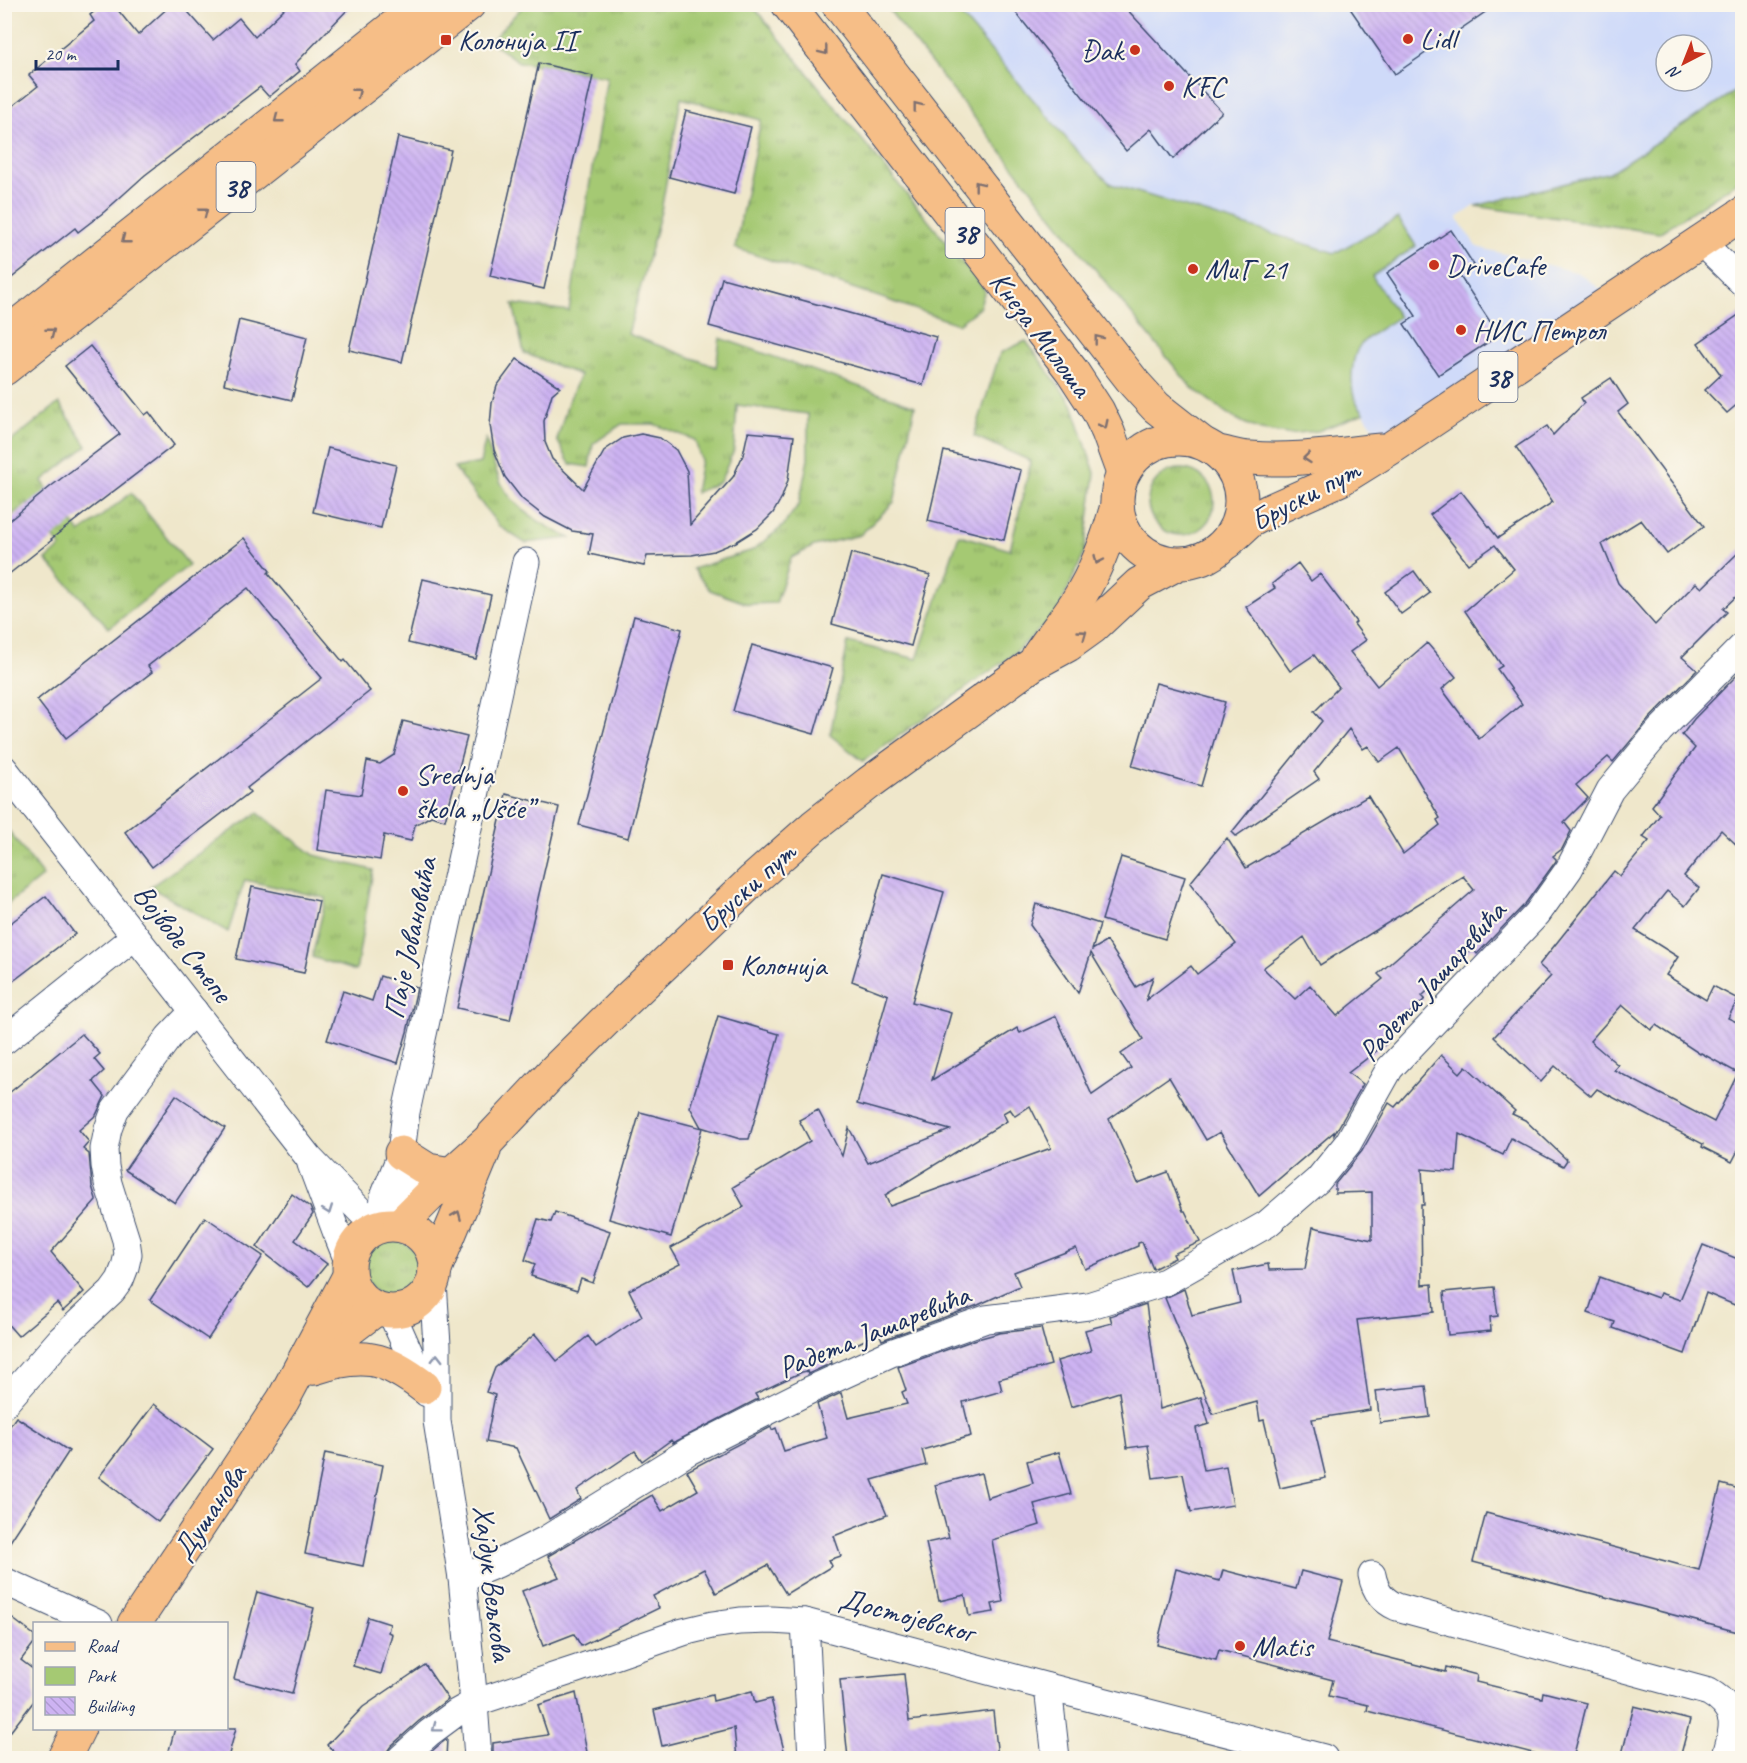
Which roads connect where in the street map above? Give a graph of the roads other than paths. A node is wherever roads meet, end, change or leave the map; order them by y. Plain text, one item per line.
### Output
1 (422, 4) edge
2 (469, 4) edge
3 (788, 4) edge
4 (838, 4) edge
5 (1743, 214) edge
6 (1702, 243) junction
7 (1743, 282) edge
8 (4, 336) edge
9 (4, 369) edge
10 (1210, 447) junction
11 (1390, 448) junction
12 (1123, 473) junction
13 (1117, 505) junction
14 (1227, 542) junction
15 (526, 562) dead end
16 (1177, 564) junction
17 (1743, 647) edge
18 (1033, 664) junction
19 (4, 769) edge
20 (135, 936) junction
21 (194, 1011) junction
22 (4, 1041) edge
23 (488, 1141) junction
24 (401, 1153) junction
25 (309, 1158) junction
26 (451, 1174) junction
27 (388, 1226) junction
28 (348, 1268) junction
29 (434, 1276) junction
30 (383, 1310) junction
31 (314, 1368) junction
32 (424, 1387) junction
33 (284, 1400) junction
34 (4, 1404) edge
35 (437, 1417) junction
36 (1372, 1575) dead end
37 (462, 1578) junction
38 (4, 1581) edge
39 (97, 1622) edge
40 (135, 1622) edge
41 (805, 1622) junction
42 (1048, 1687) junction
43 (474, 1702) junction
44 (78, 1730) edge
45 (64, 1758) edge
46 (401, 1758) edge
47 (478, 1758) edge
48 (812, 1758) edge
49 (1056, 1758) edge
50 (1324, 1758) edge
51 (1725, 1758) edge

1 -> 8 main road, 38
9 -> 2 main road, 38
3 -> 12 main road, Кнеза Милоша / 38
10 -> 4 main road, Кнеза Милоша / 38
5 - 6 main road, Бруски пут / 38
6 - 7 street
6 - 11 main road, Бруски пут / 38
11 -> 10 main road, Бруски пут / 38
10 - 12 main road, 38
10 - 14 main road, 38
11 - 14 main road, Бруски пут / 38
12 - 13 main road, 38
13 - 16 main road, 38
13 -> 18 main road, Бруски пут
14 - 16 main road, 38
15 - 24 street, Паје Јовановића
18 -> 16 main road, Бруски пут
17 - 37 street, Радета Јашаревића
18 - 23 main road, Бруски пут
19 - 20 street, Војводе Степе
20 - 21 street, Војводе Степе
20 - 22 street
21 - 25 street, Војводе Степе
21 - 34 street
23 - 26 main road, Бруски пут
29 -> 23 main road, Бруски пут
24 - 26 main road
24 - 27 street, Паје Јовановића
25 - 27 street, Војводе Степе
25 -> 28 street, Војводе Степе
26 - 27 main road, Бруски пут
27 - 28 main road
27 - 29 main road
28 - 30 main road
28 - 33 main road, Душанова
29 - 30 main road
35 -> 29 street
30 - 31 main road, Душанова
30 - 32 street
31 - 32 main road
31 - 33 main road, Душанова
32 - 35 street
33 - 40 main road, Душанова
35 - 37 street, Хајдук Вељкова
36 - 51 street
37 - 43 street, Хајдук Вељкова
38 - 39 street
41 - 42 street, Достојевског
41 - 43 street, Достојевског
41 - 48 street
42 - 49 street
42 - 50 street, Достојевског
43 -> 46 street, Достојевског
43 - 47 street, Хајдук Вељкова
44 - 45 main road

